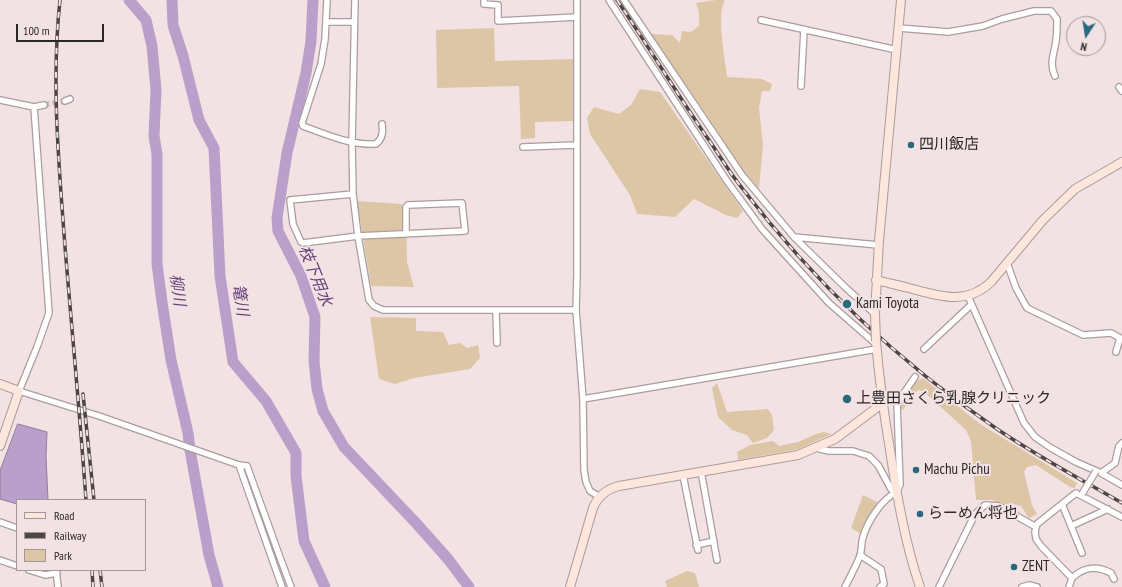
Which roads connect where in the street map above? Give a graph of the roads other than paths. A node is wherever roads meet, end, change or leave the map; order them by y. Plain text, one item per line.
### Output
1 (327, 0) edge
2 (354, 0) edge
3 (484, 0) edge
4 (577, 0) edge
5 (609, 0) edge
6 (624, 0) edge
7 (901, 0) edge
8 (577, 17) junction
9 (761, 20) dead end
10 (326, 22) junction
11 (354, 22) junction
12 (899, 28) junction
13 (804, 30) junction
14 (897, 50) junction
15 (1055, 76) dead end
16 (801, 86) dead end
17 (0, 100) edge
18 (44, 105) tunnel mouth
19 (34, 107) junction
20 (382, 124) dead end
21 (352, 143) junction
22 (577, 145) junction
23 (523, 148) dead end
24 (1122, 162) edge
25 (353, 194) junction
26 (406, 234) junction
27 (358, 236) junction
28 (794, 237) junction
29 (878, 245) junction
30 (1007, 263) junction
31 (876, 280) junction
32 (968, 296) junction
33 (971, 305) junction
34 (496, 310) junction
35 (576, 310) junction
36 (875, 314) junction
37 (497, 343) dead end
38 (877, 345) junction
39 (924, 349) dead end
40 (1116, 352) dead end
41 (915, 377) dead end
42 (0, 384) edge
43 (19, 391) junction
44 (583, 399) junction
45 (882, 403) junction
46 (1122, 443) edge
47 (0, 446) edge
48 (816, 448) junction
49 (239, 465) junction
50 (701, 471) junction
51 (1099, 472) junction
52 (683, 475) junction
53 (1122, 485) edge
54 (896, 493) junction
55 (1082, 494) junction
56 (600, 497) junction
57 (1062, 504) junction
58 (1108, 509) junction
59 (1122, 517) edge
60 (0, 522) edge
61 (1071, 526) junction
62 (1036, 527) junction
63 (16, 528) edge
64 (714, 542) junction
65 (1082, 553) dead end
66 (860, 555) junction
67 (0, 560) edge
68 (717, 560) dead end
69 (16, 566) edge
70 (32, 571) edge
71 (57, 572) edge
72 (1072, 578) junction
73 (1114, 579) dead end
74 (883, 586) edge
75 (58, 587) edge
76 (282, 587) edge
77 (292, 587) edge
78 (570, 587) edge
79 (845, 587) edge
80 (920, 587) edge
81 (939, 587) edge
82 (1022, 587) edge
83 (1037, 587) edge
84 (1069, 587) edge

1 - 10 street
2 - 11 street
3 - 8 street
4 - 8 street
5 - 38 street
6 - 28 street
7 - 12 street
8 - 22 street
9 - 13 street
10 - 11 street
10 - 21 street
11 - 21 street
12 - 14 street
12 - 15 street
13 - 14 street
13 - 16 street
14 - 29 street
17 - 19 street
18 - 19 street
19 - 43 street
20 - 21 street
21 - 25 street
22 - 23 street
22 - 35 street
24 - 30 street
25 - 27 street
25 - 27 street
26 - 26 street
26 - 27 street
27 - 34 street
28 - 29 street
28 - 36 street
29 - 31 street
30 - 32 street
30 - 40 street
31 - 32 street
31 - 36 street
32 - 33 street
33 - 39 street
33 - 51 street
34 - 35 street
34 - 37 street
35 - 44 street
36 - 38 street, bridge
38 - 44 street
38 - 45 street
41 - 54 street
42 - 43 street
43 - 47 street
43 - 49 street
44 - 56 street
45 - 48 street
45 - 54 street
46 - 51 street
48 - 50 street
48 - 54 street
49 - 76 street
49 - 77 street
50 - 52 street
50 - 64 street
51 - 53 street
51 - 55 street, bridge
52 - 56 street
52 - 64 street
54 - 66 street
54 - 80 street
55 - 57 street
55 - 58 street
56 - 78 street
57 - 61 street
57 - 62 street
58 - 59 street
58 - 61 street
60 - 63 street
61 - 65 street
62 - 72 street
62 - 81 street
64 - 68 street
66 - 74 street
66 - 79 street
67 - 69 street
70 - 71 street
71 - 75 street
72 - 73 street
72 - 84 street
82 - 83 street

